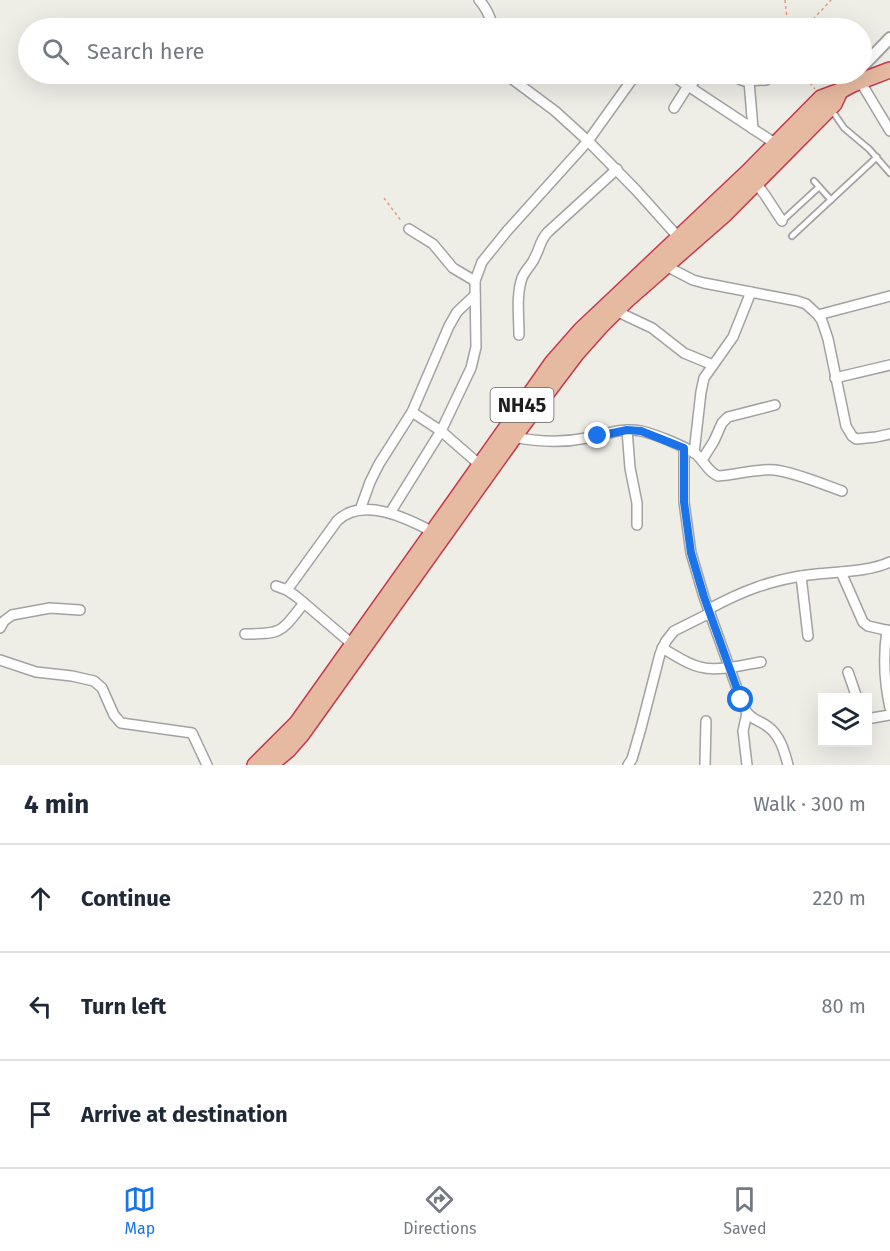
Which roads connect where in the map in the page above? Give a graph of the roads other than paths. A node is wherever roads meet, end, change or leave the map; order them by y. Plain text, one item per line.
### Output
1 (478, 0) edge
2 (490, 18) edge
3 (890, 38) edge
4 (872, 58) edge
5 (890, 70) edge
6 (872, 74) edge
7 (518, 84) edge
8 (629, 84) edge
9 (686, 84) edge
10 (749, 84) edge
11 (848, 84) edge
12 (857, 84) edge
13 (689, 86) junction
14 (826, 103) junction
15 (674, 108) dead end
16 (753, 129) junction
17 (890, 131) edge
18 (588, 141) junction
19 (776, 144) junction
20 (877, 157) junction
21 (616, 169) junction
22 (890, 173) edge
23 (814, 182) dead end
24 (756, 183) junction
25 (819, 187) junction
26 (831, 200) junction
27 (782, 221) joint
28 (409, 229) road end
29 (792, 236) dead end
30 (679, 238) junction
31 (666, 266) junction
32 (475, 281) junction
33 (751, 292) junction
34 (475, 295) junction
35 (890, 296) edge
36 (616, 311) junction
37 (818, 315) junction
38 (519, 335) dead end
39 (713, 365) junction
40 (890, 365) edge
41 (835, 378) junction
42 (775, 405) dead end
43 (412, 412) junction
44 (627, 430) junction
45 (441, 431) junction
46 (890, 434) edge
47 (514, 437) junction
48 (684, 448) junction
49 (694, 453) junction
50 (702, 460) junction
51 (480, 465) junction
52 (842, 491) dead end
53 (360, 510) junction
54 (390, 513) junction
55 (637, 525) dead end
56 (433, 532) junction
57 (890, 562) edge
58 (841, 572) junction
59 (801, 576) junction
60 (276, 586) dead end
61 (287, 590) junction
62 (304, 603) junction
63 (80, 610) dead end
64 (709, 611) junction
65 (0, 628) edge
66 (889, 630) edge
67 (244, 634) dead end
68 (808, 636) dead end
69 (352, 644) junction
70 (662, 648) junction
71 (0, 660) edge
72 (761, 662) dead end
73 (729, 667) junction
74 (848, 672) dead end
75 (855, 693) edge
76 (890, 708) edge
77 (747, 713) junction
78 (890, 715) edge
79 (872, 718) edge
80 (706, 721) dead end
81 (207, 765) edge
82 (255, 765) edge
83 (270, 765) edge
84 (628, 765) edge
85 (705, 765) edge
86 (747, 765) edge
87 (788, 765) edge

1 - 2 street
3 - 4 street
5 - 6 highway, NH45
7 - 18 street
8 - 18 street
9 - 13 street
10 - 16 street
11 - 14 highway, NH45
12 - 17 street
13 - 15 street
13 - 16 street
14 - 19 highway, NH45
14 - 20 lane
14 - 24 highway, NH45
16 - 19 street
18 - 21 street
18 - 32 street
19 - 30 highway, NH45
20 - 22 lane
20 - 26 lane
21 - 30 street
21 - 38 street
23 - 25 lane
24 - 27 street
24 - 31 highway, NH45
25 - 26 lane
25 - 27 lane
26 - 29 lane
28 - 32 street
30 - 51 highway, NH45
31 - 33 street
31 - 36 highway, NH45
32 - 34 street
33 - 37 street
33 - 39 street
34 - 43 street
34 - 45 street
35 - 37 street
36 - 39 street
36 - 47 highway, NH45
37 - 41 street
39 - 49 street
40 - 41 street
41 - 46 street
42 - 50 street
43 - 45 street
43 - 53 street
44 - 47 street
44 - 48 street
44 - 55 street
45 - 51 street
45 - 54 street
47 - 83 highway, NH45
48 - 49 street
48 - 64 street
49 - 50 street
50 - 52 street
51 - 56 highway, NH45
53 - 54 street
53 - 61 street
54 - 56 street
56 - 69 highway, NH45
57 - 58 street
58 - 59 street
58 - 66 street
59 - 64 street
59 - 68 street
60 - 61 street
61 - 62 street
62 - 67 street
62 - 69 street
63 - 65 street
64 - 70 street
64 - 73 street
66 - 76 street
69 - 82 highway, NH45
70 - 73 street
70 - 84 street
71 - 81 street
72 - 73 street
73 - 77 street
74 - 75 street
77 - 86 street
77 - 87 street
78 - 79 street
80 - 85 street

